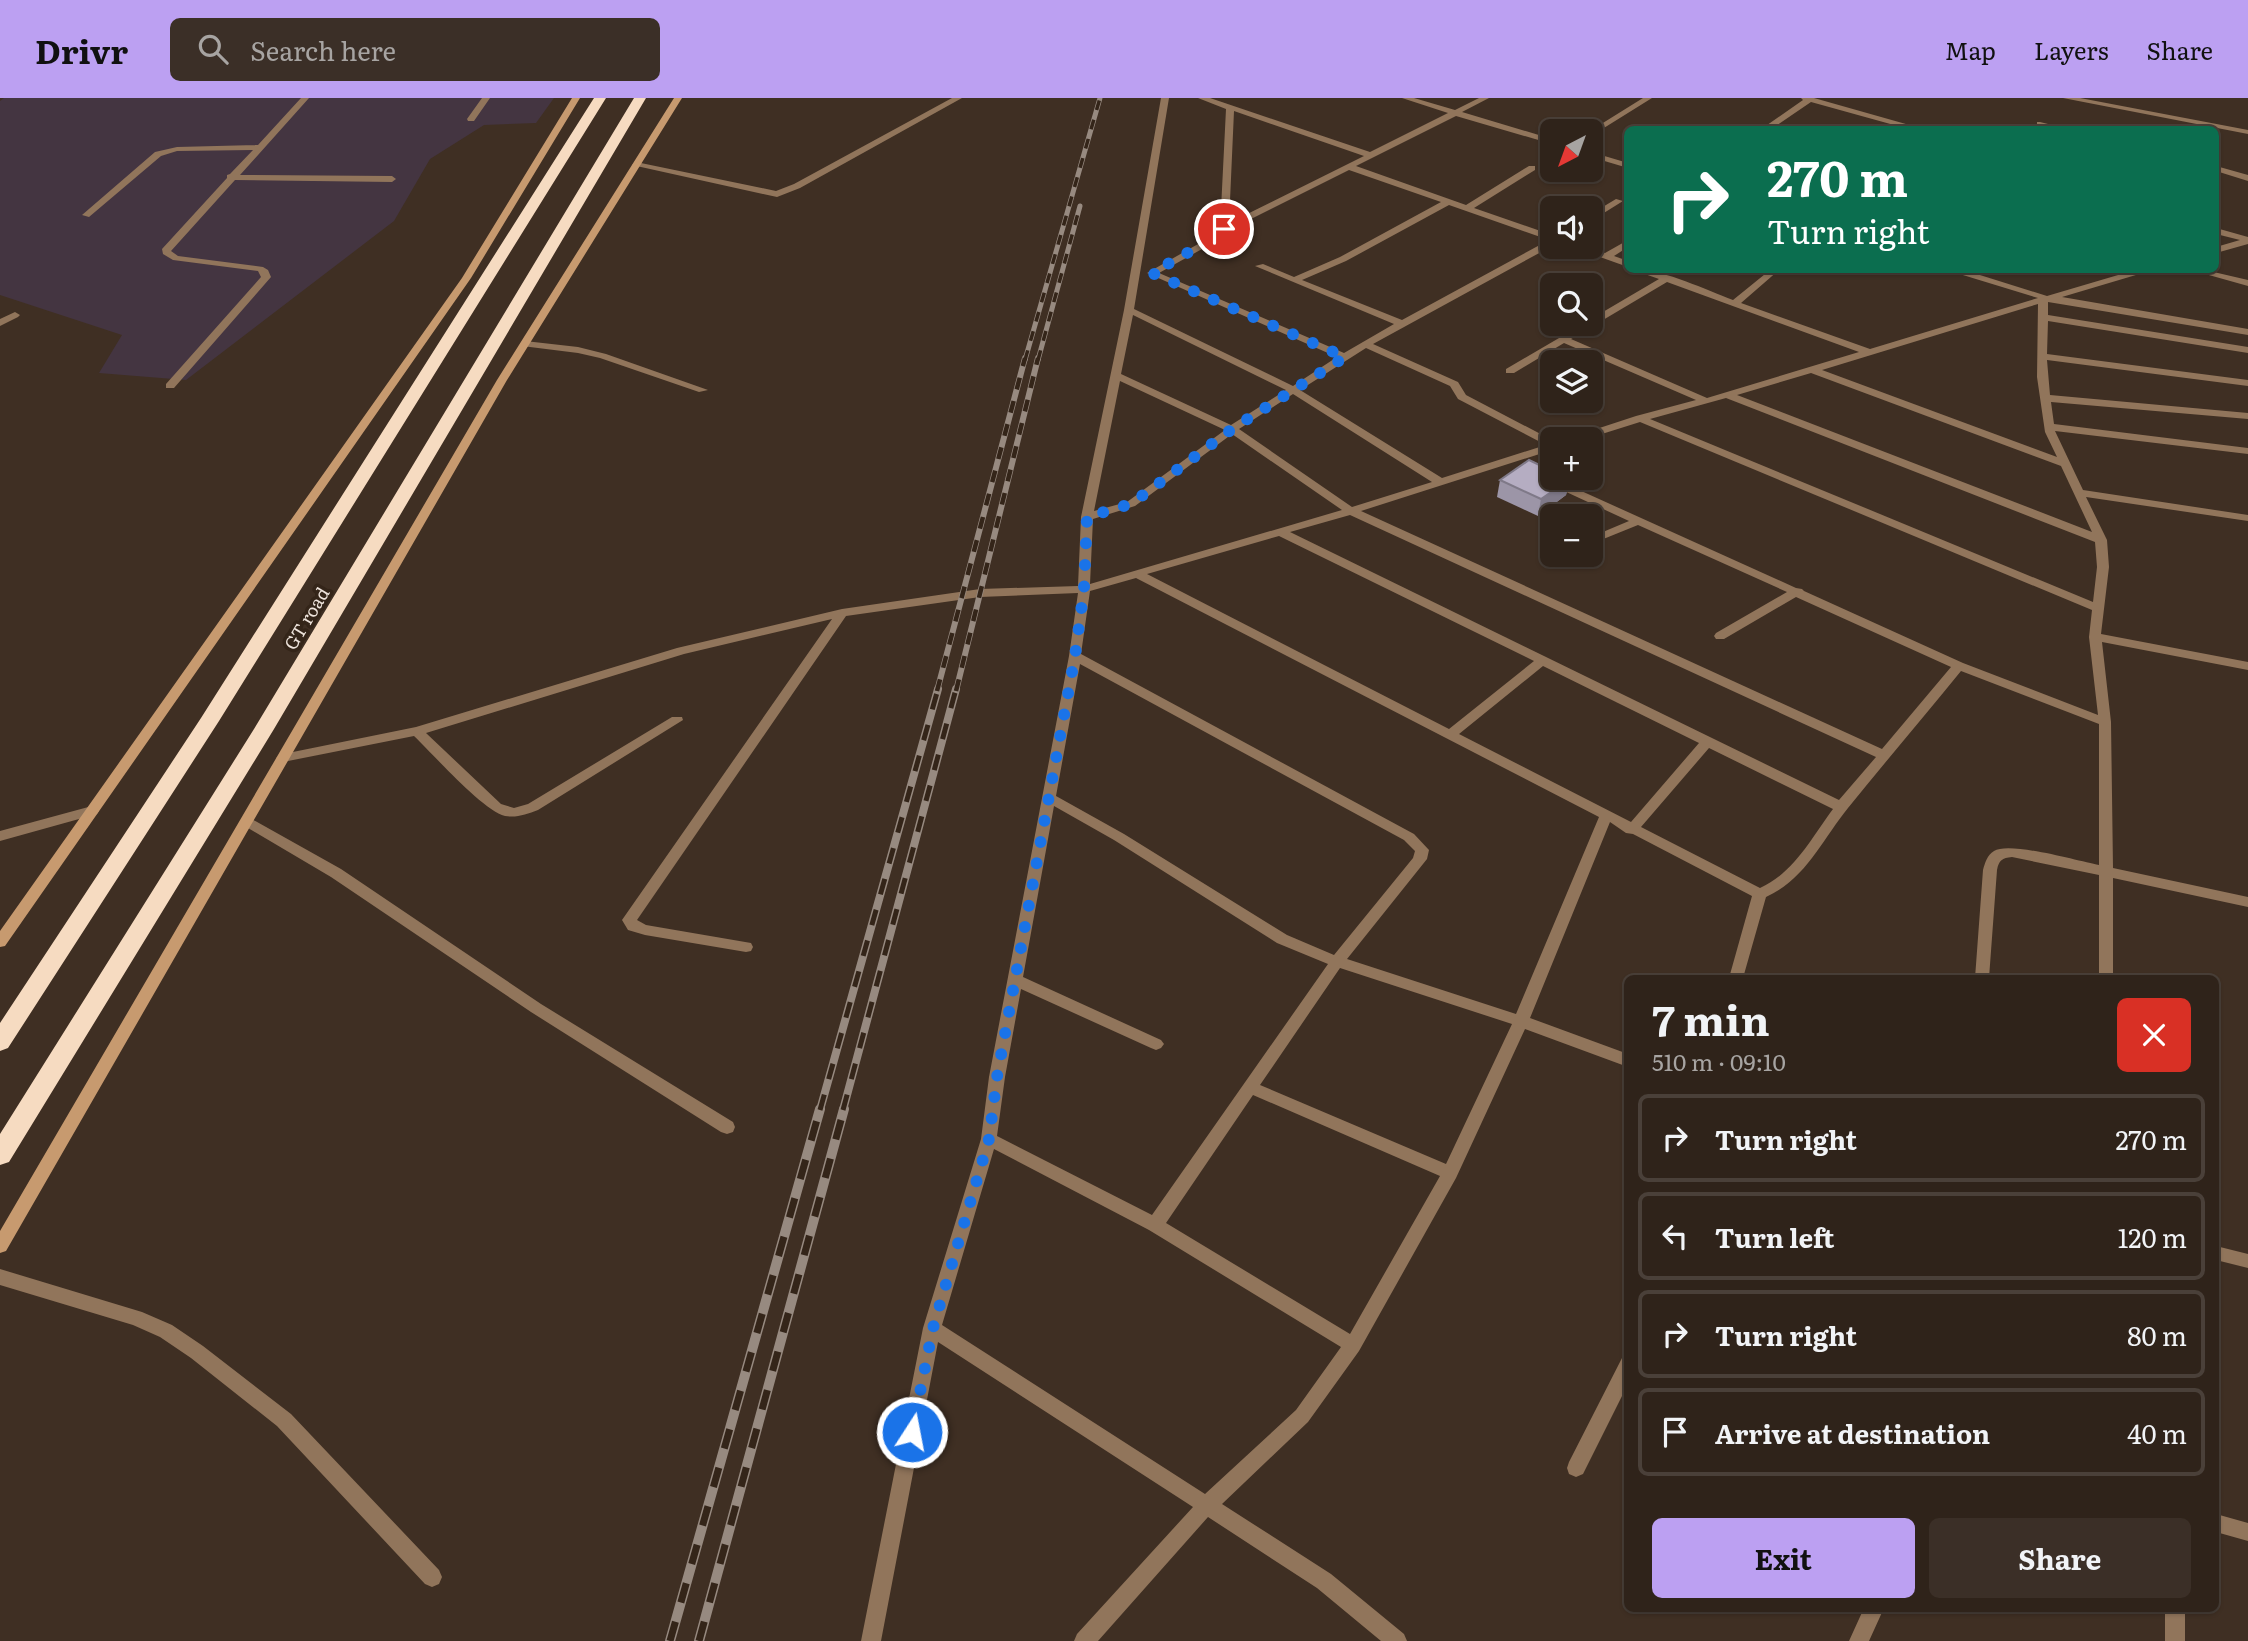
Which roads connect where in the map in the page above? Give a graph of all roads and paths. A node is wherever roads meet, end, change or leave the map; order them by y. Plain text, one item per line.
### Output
1 (305, 98) edge
2 (486, 98) edge
3 (576, 98) edge
4 (600, 98) edge
5 (640, 98) edge
6 (678, 98) edge
7 (958, 98) edge
8 (1165, 98) edge
9 (1202, 98) edge
10 (1406, 98) edge
11 (1485, 98) edge
12 (1648, 98) edge
13 (2067, 98) edge
14 (1807, 99) edge
15 (1230, 107) junction
16 (1456, 113) junction
17 (471, 119) dead end
18 (2040, 124) dead end
19 (1603, 126) edge
20 (1770, 126) edge
21 (1908, 126) edge
22 (2047, 126) edge
23 (2216, 126) edge
24 (2219, 127) edge
25 (2248, 132) edge
26 (1540, 138) edge
27 (258, 147) junction
28 (1370, 155) junction
29 (1603, 158) edge
30 (636, 165) junction
31 (1624, 165) edge
32 (1347, 166) junction
33 (1532, 168) dead end
34 (2219, 170) edge
35 (230, 177) junction
36 (2248, 178) edge
37 (392, 179) dead end
38 (1619, 201) dead end
39 (1448, 202) junction
40 (1467, 208) junction
41 (1603, 211) edge
42 (86, 215) dead end
43 (1224, 229) junction
44 (2219, 232) edge
45 (1540, 235) edge
46 (2248, 240) edge
47 (1624, 246) edge
48 (1540, 247) edge
49 (2219, 249) edge
50 (1603, 256) edge
51 (1606, 257) junction
52 (1624, 263) edge
53 (1260, 266) dead end
54 (1651, 273) edge
55 (1771, 273) edge
56 (1965, 273) edge
57 (2132, 273) edge
58 (2208, 273) edge
59 (1667, 278) junction
60 (1294, 281) junction
61 (2248, 283) edge
62 (2043, 298) junction
63 (1737, 302) junction
64 (1129, 310) junction
65 (15, 315) dead end
66 (2043, 317) junction
67 (0, 323) edge
68 (1400, 323) junction
69 (2248, 332) edge
70 (1564, 340) junction
71 (525, 344) junction
72 (1365, 344) junction
73 (2248, 350) edge
74 (1870, 352) junction
75 (2042, 356) junction
76 (1345, 357) junction
77 (1811, 369) junction
78 (1510, 371) dead end
79 (1116, 375) junction
80 (2248, 383) edge
81 (170, 386) dead end
82 (704, 390) dead end
83 (1293, 390) junction
84 (1725, 394) junction
85 (2045, 398) junction
86 (1706, 401) junction
87 (2248, 416) edge
88 (1640, 418) junction
89 (2049, 427) junction
90 (1232, 429) junction
91 (1603, 430) edge
92 (1540, 439) edge
93 (2248, 451) edge
94 (1540, 452) edge
95 (2064, 464) junction
96 (1439, 481) junction
97 (1571, 490) edge
98 (2081, 493) junction
99 (1351, 510) junction
100 (1087, 517) junction
101 (2248, 518) edge
102 (1640, 520) junction
103 (1278, 531) junction
104 (1603, 536) edge
105 (2101, 540) junction
106 (1136, 573) junction
107 (1084, 589) junction
108 (1798, 591) junction
109 (2098, 608) junction
110 (842, 613) junction
111 (1720, 636) dead end
112 (2095, 637) junction
113 (1075, 656) junction
114 (1542, 661) junction
115 (1959, 666) junction
116 (2248, 666) edge
117 (677, 720) dead end
118 (2105, 722) junction
119 (417, 730) junction
120 (1448, 735) junction
121 (1707, 742) junction
122 (1883, 755) junction
123 (283, 758) junction
124 (1048, 797) junction
125 (1842, 807) junction
126 (92, 811) junction
127 (1606, 815) junction
128 (247, 822) junction
129 (1631, 830) junction
130 (0, 836) edge
131 (2106, 873) junction
132 (1760, 894) junction
133 (2248, 902) edge
134 (0, 942) edge
135 (746, 947) dead end
136 (1338, 960) junction
137 (1737, 975) edge
138 (1982, 975) edge
139 (2106, 975) edge
140 (1017, 981) junction
141 (1521, 1021) junction
142 (0, 1042) edge
143 (1156, 1044) dead end
144 (1624, 1060) edge
145 (1252, 1088) junction
146 (727, 1127) dead end
147 (989, 1139) junction
148 (0, 1155) edge
149 (1450, 1173) junction
150 (1155, 1226) junction
151 (0, 1246) edge
152 (2219, 1254) edge
153 (2248, 1261) edge
154 (0, 1277) edge
155 (933, 1328) junction
156 (1353, 1345) junction
157 (1624, 1372) edge
158 (1576, 1468) dead end
159 (1207, 1505) junction
160 (2219, 1524) edge
161 (2248, 1532) edge
162 (432, 1577) dead end
163 (1872, 1612) edge
164 (2175, 1612) edge
165 (871, 1641) edge
166 (1084, 1641) edge
167 (1397, 1641) edge
168 (1860, 1641) edge
169 (2175, 1641) edge

1 - 27 street
2 - 17 street
3 - 126 main road
4 - 142 highway, GT road
5 - 148 highway, GT road
6 - 30 main road
7 - 30 street
8 - 64 street
9 - 15 street
10 - 16 street
11 - 16 street
12 - 19 street
13 - 23 street
14 - 20 street
14 - 21 street
15 - 28 street
15 - 43 street
16 - 26 street
16 - 28 street
18 - 22 street
24 - 25 street
27 - 35 street
27 - 42 street
28 - 32 street
29 - 31 street
30 - 71 main road
32 - 39 street
32 - 43 street
33 - 40 street
34 - 36 street
35 - 37 street
35 - 81 street
38 - 41 street
39 - 40 street
39 - 60 street
40 - 45 street
43 - 76 street
44 - 46 street
46 - 49 street
47 - 51 street
48 - 68 street
50 - 51 street
51 - 52 street
53 - 60 street
54 - 59 street
55 - 63 street
56 - 62 street
57 - 62 street
58 - 61 street
59 - 63 street
59 - 70 street
60 - 68 street
62 - 66 street
62 - 69 street
62 - 74 street
63 - 74 street
64 - 79 street
64 - 83 street
65 - 67 street
66 - 73 street
66 - 75 street
68 - 72 street
70 - 78 street
70 - 86 street
71 - 82 street
71 - 123 main road
72 - 76 street
72 - 92 street
74 - 77 street
75 - 80 street
75 - 85 street
76 - 83 street
77 - 84 street
77 - 95 street
79 - 90 street
79 - 100 street
83 - 90 street
83 - 96 street
84 - 86 street
84 - 105 street
85 - 87 street
85 - 89 street
86 - 88 street
88 - 91 street
88 - 109 street
89 - 93 street
89 - 95 street
90 - 99 street
90 - 100 street
94 - 96 street
95 - 98 street
96 - 99 street
97 - 102 street
98 - 101 street
98 - 105 street
99 - 103 street
99 - 122 street
100 - 107 street
102 - 104 street
102 - 108 street
103 - 106 street
103 - 114 street
105 - 109 street
106 - 107 street
106 - 120 street
107 - 110 street
107 - 113 street
108 - 111 street
108 - 115 street
109 - 112 street
110 - 119 street
110 - 135 street
112 - 116 street
112 - 118 street
113 - 124 street
113 - 136 street
114 - 120 street
114 - 121 street
115 - 118 street
115 - 122 street
117 - 119 street
118 - 131 street
119 - 123 street
120 - 127 street
121 - 125 street
121 - 129 street
122 - 125 street
123 - 128 main road
124 - 136 street
124 - 140 street
125 - 132 street
126 - 130 street
126 - 134 main road
127 - 129 street
127 - 141 street
128 - 146 street
128 - 151 main road
129 - 132 street
131 - 133 street
131 - 138 street
131 - 139 street
132 - 137 street
136 - 141 street
136 - 145 street
140 - 143 street
140 - 147 street
141 - 144 street
141 - 149 street
145 - 149 street
145 - 150 street
147 - 150 street
147 - 155 street
149 - 156 street
150 - 156 street
152 - 153 street
154 - 162 street
155 - 159 street
155 - 165 street
156 - 159 street
157 - 158 street
159 - 166 street
159 - 167 street
160 - 161 street
163 - 168 street
164 - 169 street

